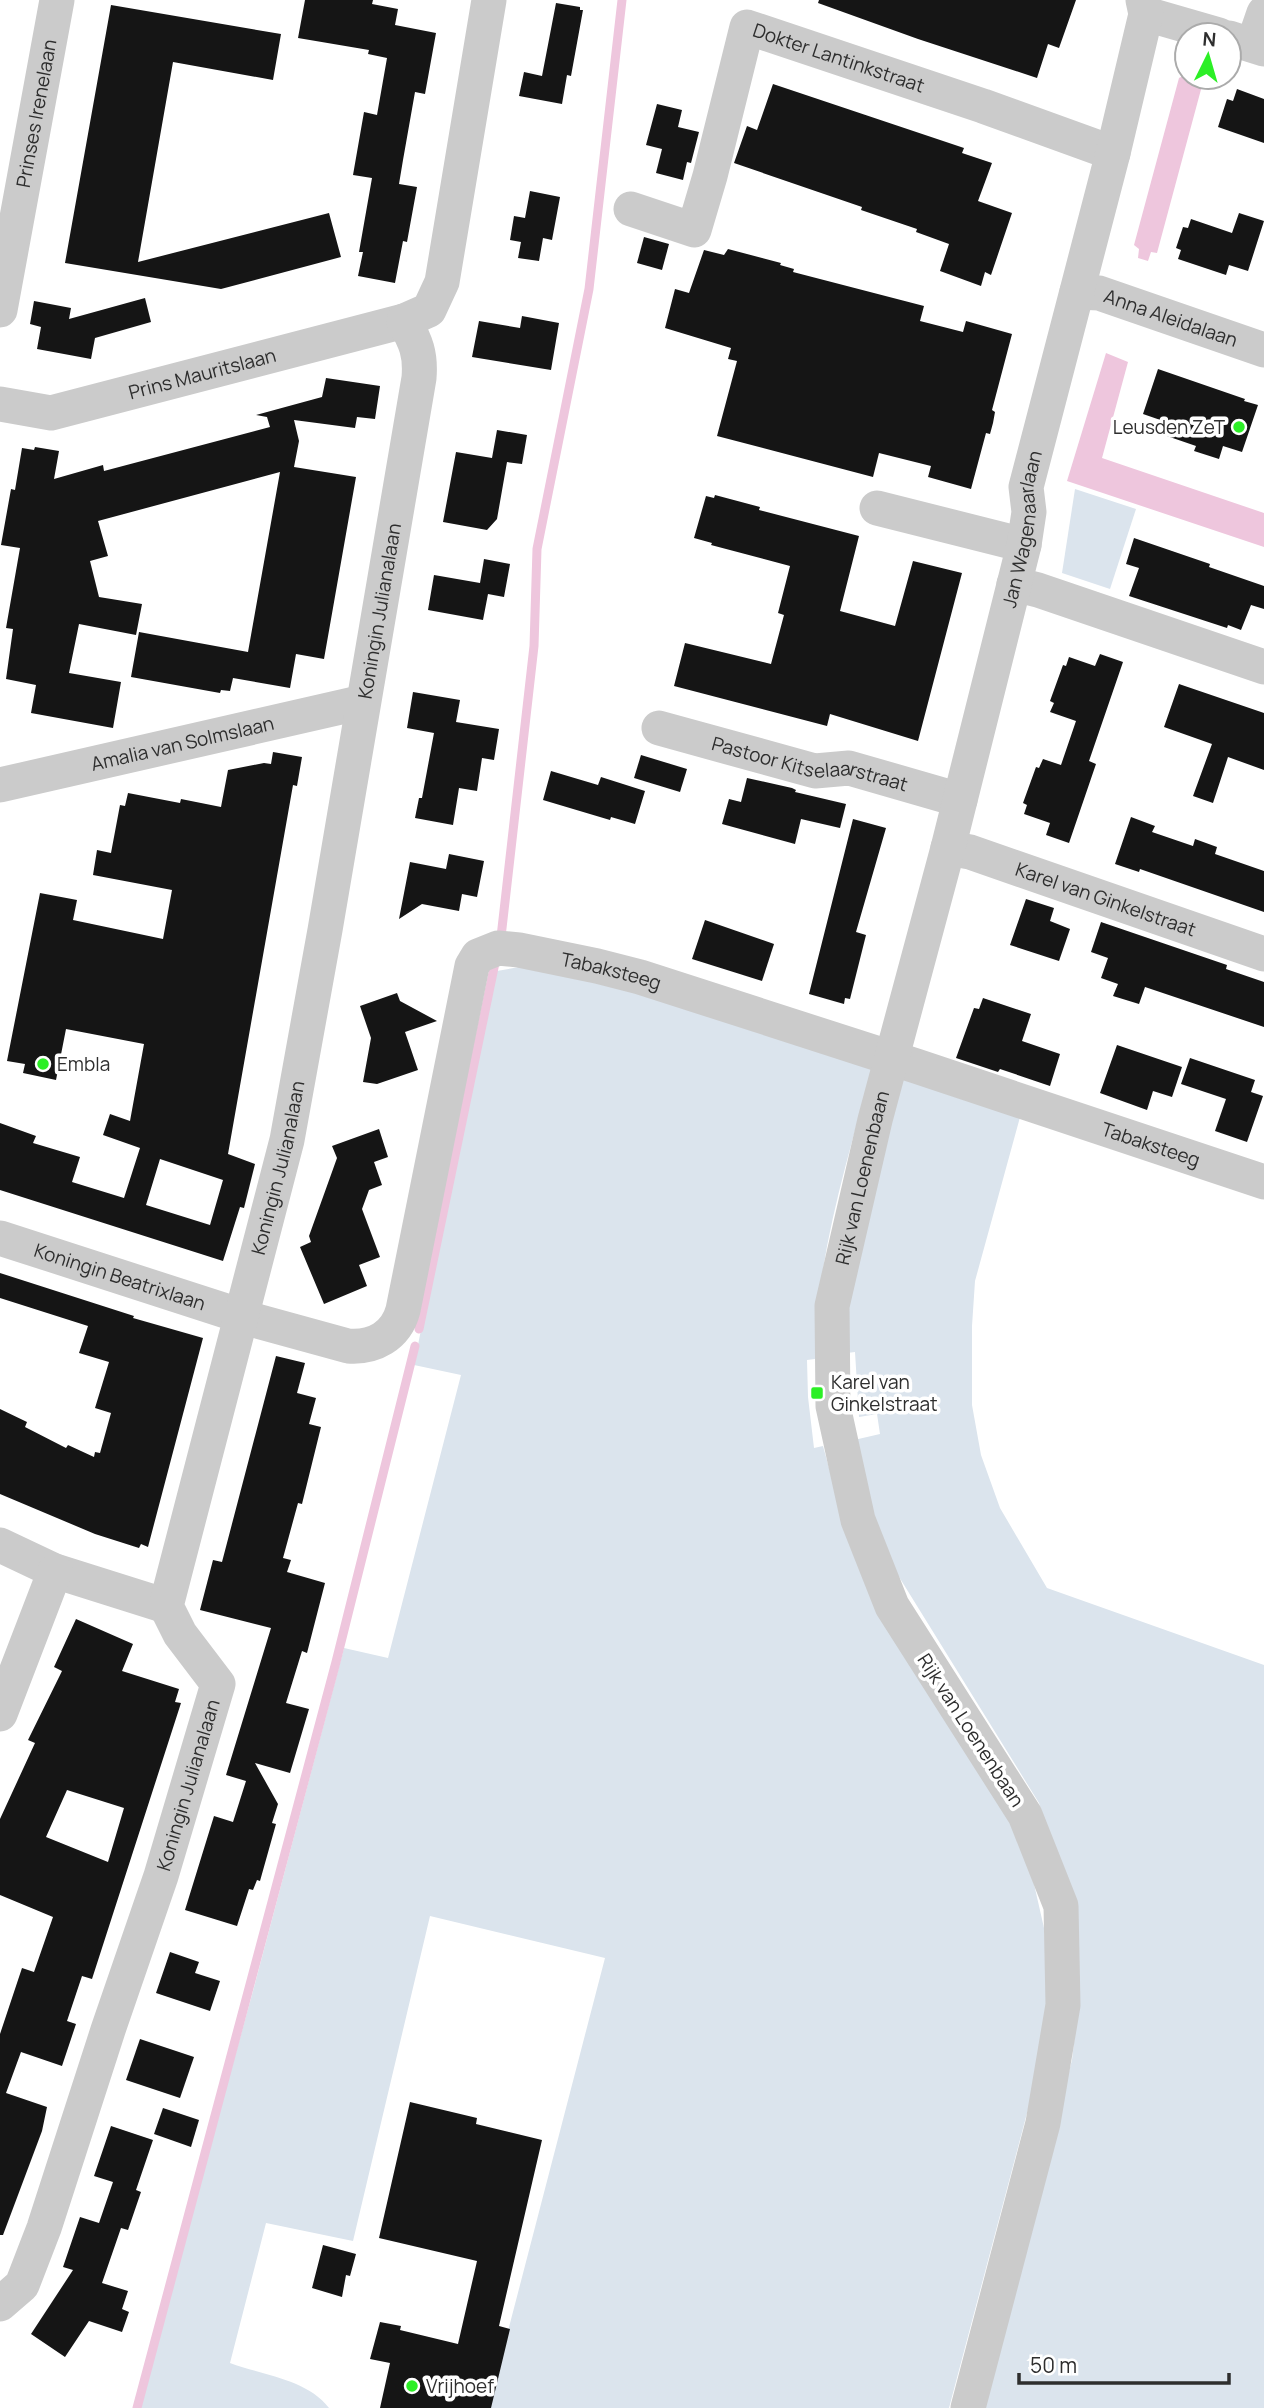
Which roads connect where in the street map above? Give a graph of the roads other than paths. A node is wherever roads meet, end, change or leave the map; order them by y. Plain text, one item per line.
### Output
1 (57, 0) edge
2 (489, 0) edge
3 (1144, 7) edge
4 (1264, 13) edge
5 (1182, 21) edge
6 (1249, 44) edge
7 (1114, 153) junction
8 (631, 209) dead end
9 (1, 292) edge
10 (1077, 292) junction
11 (404, 321) junction
12 (1264, 350) edge
13 (0, 404) edge
14 (877, 508) dead end
15 (1024, 545) junction
16 (1014, 584) junction
17 (1264, 667) edge
18 (363, 702) junction
19 (659, 728) dead end
20 (0, 785) edge
21 (0, 792) edge
22 (960, 800) junction
23 (948, 848) junction
24 (1264, 954) edge
25 (891, 1058) junction
26 (1264, 1182) edge
27 (0, 1238) edge
28 (239, 1316) junction
29 (0, 1545) edge
30 (55, 1571) junction
31 (166, 1606) junction
32 (0, 1714) edge
33 (0, 2304) edge
34 (968, 2408) edge

1 - 9 street, Prinses Irenelaan
2 - 11 street
3 - 5 street
3 - 7 street, Jan Wagenaarlaan
4 - 6 street
7 - 8 street, Dokter Lantinkstraat
7 - 10 street, Jan Wagenaarlaan
10 - 12 street, Anna Aleidalaan
10 - 15 street, Jan Wagenaarlaan
11 - 13 street, Prins Mauritslaan
11 - 18 street, Koningin Julianalaan
14 - 15 street
15 - 16 street, Jan Wagenaarlaan
16 - 17 street
16 - 22 street, Jan Wagenaarlaan
18 - 20 street, Amalia van Solmslaan
18 - 28 street, Koningin Julianalaan
19 - 22 street, Pastoor Kitselaarstraat
20 - 21 street
22 - 23 street, Jan Wagenaarlaan
23 - 24 street, Karel van Ginkelstraat
23 - 25 street, Jan Wagenaarlaan
25 - 26 street, Tabaksteeg
25 - 28 street, Tabaksteeg
25 - 34 street, Rijk van Loenenbaan
27 - 28 street, Koningin Beatrixlaan
28 - 31 street, Koningin Julianalaan
29 - 30 street
30 - 31 street
30 - 32 street
31 - 33 street, Koningin Julianalaan

